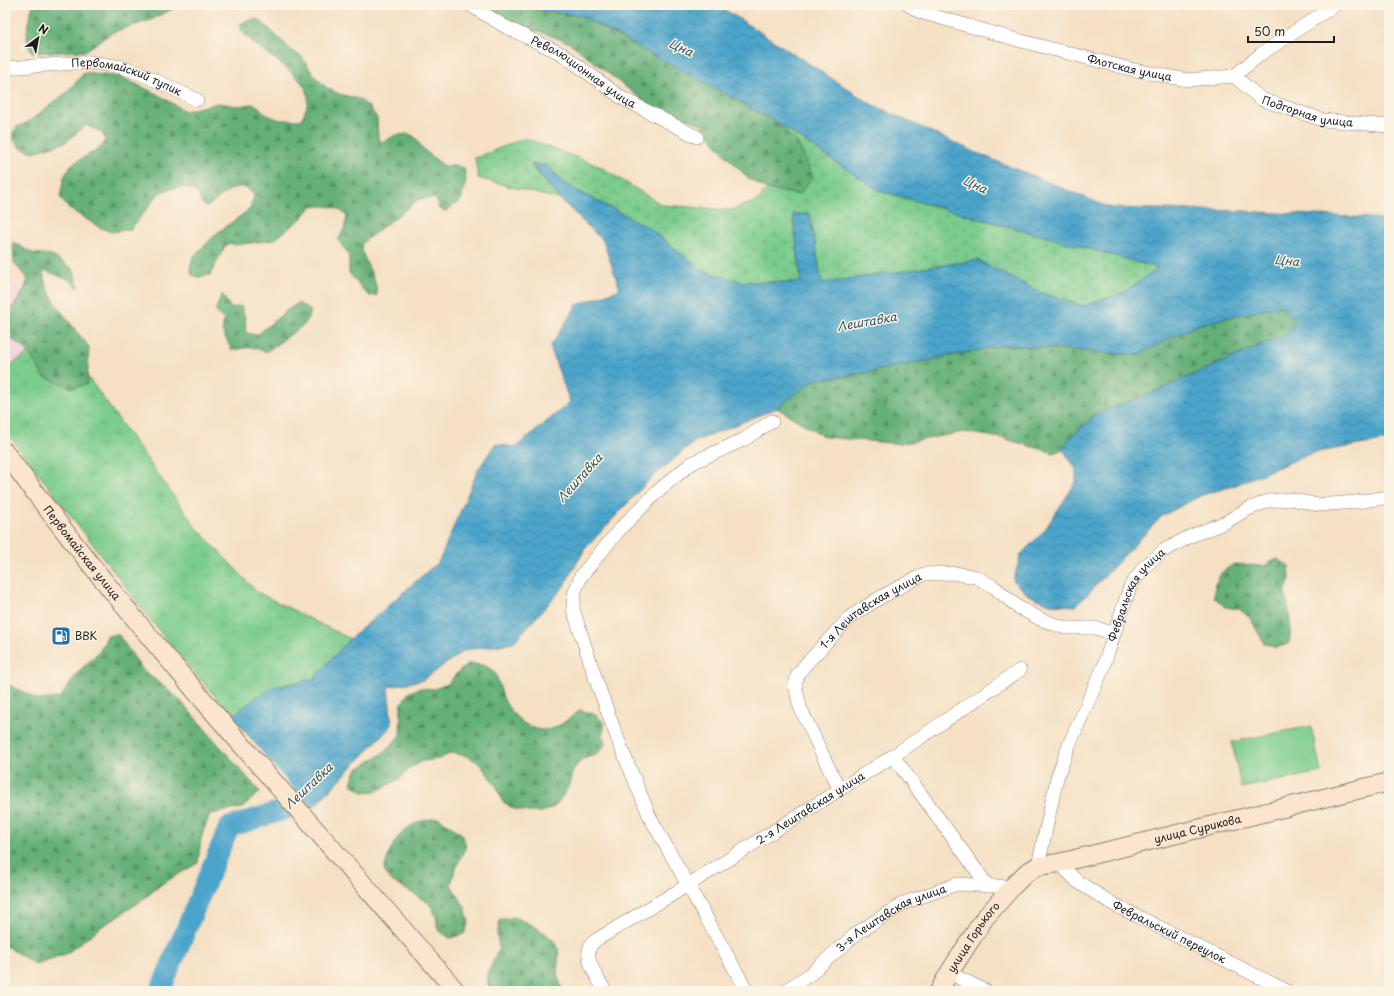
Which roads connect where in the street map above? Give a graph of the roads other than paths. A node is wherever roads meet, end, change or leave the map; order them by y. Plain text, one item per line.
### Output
1 (470, 5) edge
2 (909, 5) edge
3 (1336, 5) edge
4 (5, 68) edge
5 (1234, 76) junction
6 (197, 100) dead end
7 (1389, 126) edge
8 (697, 137) dead end
9 (772, 421) dead end
10 (5, 452) edge
11 (1389, 497) edge
12 (1114, 634) junction
13 (1020, 670) dead end
14 (893, 756) junction
15 (1389, 782) edge
16 (840, 789) junction
17 (1059, 862) junction
18 (1038, 866) junction
19 (688, 885) junction
20 (988, 886) junction
21 (1012, 887) junction
22 (949, 973) junction
23 (456, 991) edge
24 (605, 991) edge
25 (747, 991) edge
26 (785, 991) edge
27 (939, 991) edge
28 (986, 991) edge
29 (1287, 991) edge

1 - 8 street, Революционная улица
2 - 5 street, Флотская улица
3 - 5 street
4 - 6 street, Первомайский тупик
5 - 7 street, Подгорная улица
9 - 19 street
10 - 23 main road, Первомайская улица
11 - 12 street, Февральская улица
12 - 16 street, 1-я Лештавская улица
12 - 18 street, Февральская улица
13 - 14 street, 2-я Лештавская улица
14 - 16 street, 2-я Лештавская улица
14 - 20 street
15 - 17 main road, улица Сурикова
16 - 19 street, 2-я Лештавская улица
17 - 18 main road, улица Сурикова
17 - 29 street, Февральский переулок
18 - 21 main road, улица Сурикова
19 - 24 street, 2-я Лештавская улица
19 - 25 street
20 - 21 street, 3-я Лештавская улица
20 - 26 street, 3-я Лештавская улица
21 - 22 main road, улица Горького
22 - 27 main road, улица Горького
22 - 28 street

